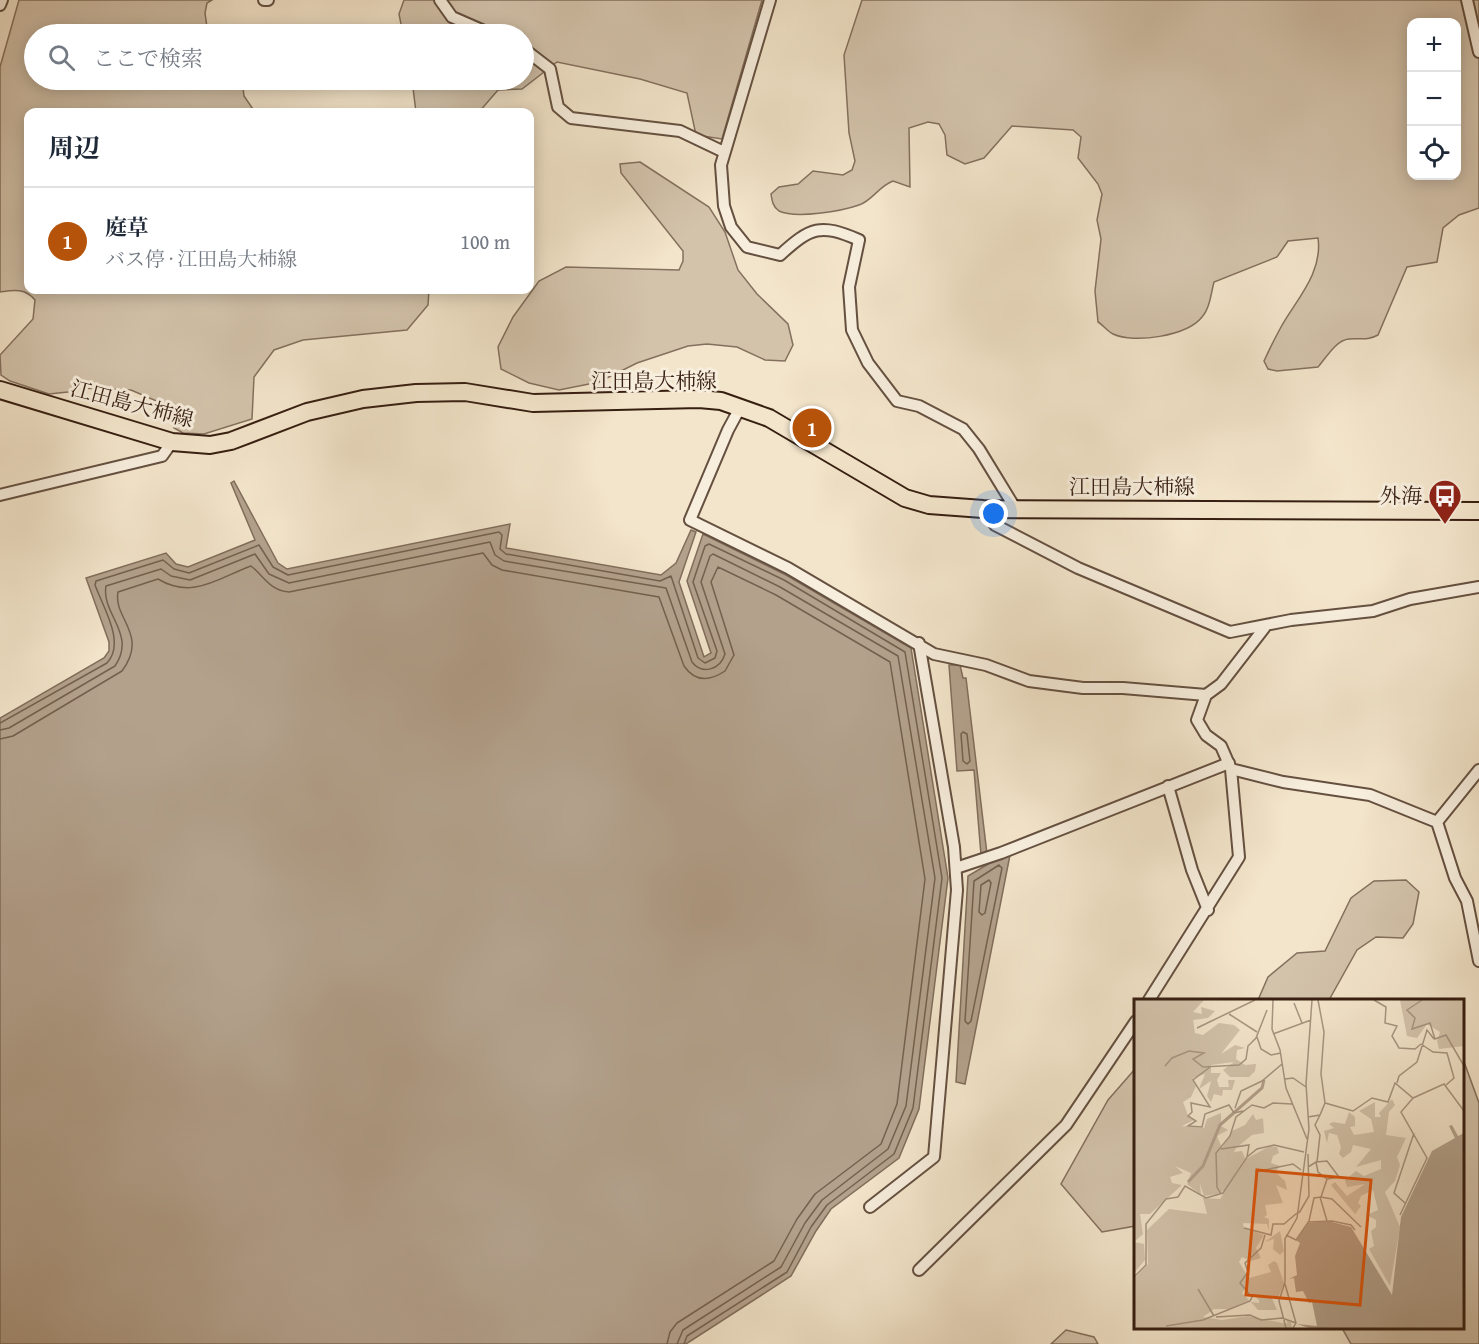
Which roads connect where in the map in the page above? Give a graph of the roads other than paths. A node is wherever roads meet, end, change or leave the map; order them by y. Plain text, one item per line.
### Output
1 (2, 0) edge
2 (440, 0) edge
3 (770, 0) edge
4 (1467, 0) edge
5 (0, 5) edge
6 (468, 24) edge
7 (1479, 52) edge
8 (534, 57) edge
9 (724, 152) junction
10 (0, 390) edge
11 (741, 406) junction
12 (172, 442) junction
13 (0, 495) edge
14 (1015, 508) junction
15 (982, 509) junction
16 (1479, 511) edge
17 (1479, 587) edge
18 (1265, 627) junction
19 (919, 643) junction
20 (1206, 695) junction
21 (1230, 766) junction
22 (1479, 770) edge
23 (1168, 786) junction
24 (1437, 822) junction
25 (956, 868) junction
26 (1208, 910) junction
27 (1479, 961) edge
28 (1150, 999) edge
29 (1134, 1024) edge
30 (870, 1207) dead end
31 (919, 1270) dead end

1 - 5 street
2 - 6 street
3 - 9 street
4 - 7 street
8 - 9 street
9 - 14 street
10 - 12 main road, 江田島大柿線
11 - 12 main road, 江田島大柿線
11 - 15 main road, 江田島大柿線
11 - 19 street
12 - 13 street
14 - 15 main road, 江田島大柿線
14 - 16 main road, 江田島大柿線
15 - 18 street
17 - 18 street
18 - 20 street
19 - 20 street
19 - 25 street
20 - 21 street
21 - 23 street
21 - 24 street
21 - 26 street
22 - 24 street
23 - 25 street
23 - 26 street
24 - 27 street
25 - 30 street
26 - 28 street
29 - 31 street

